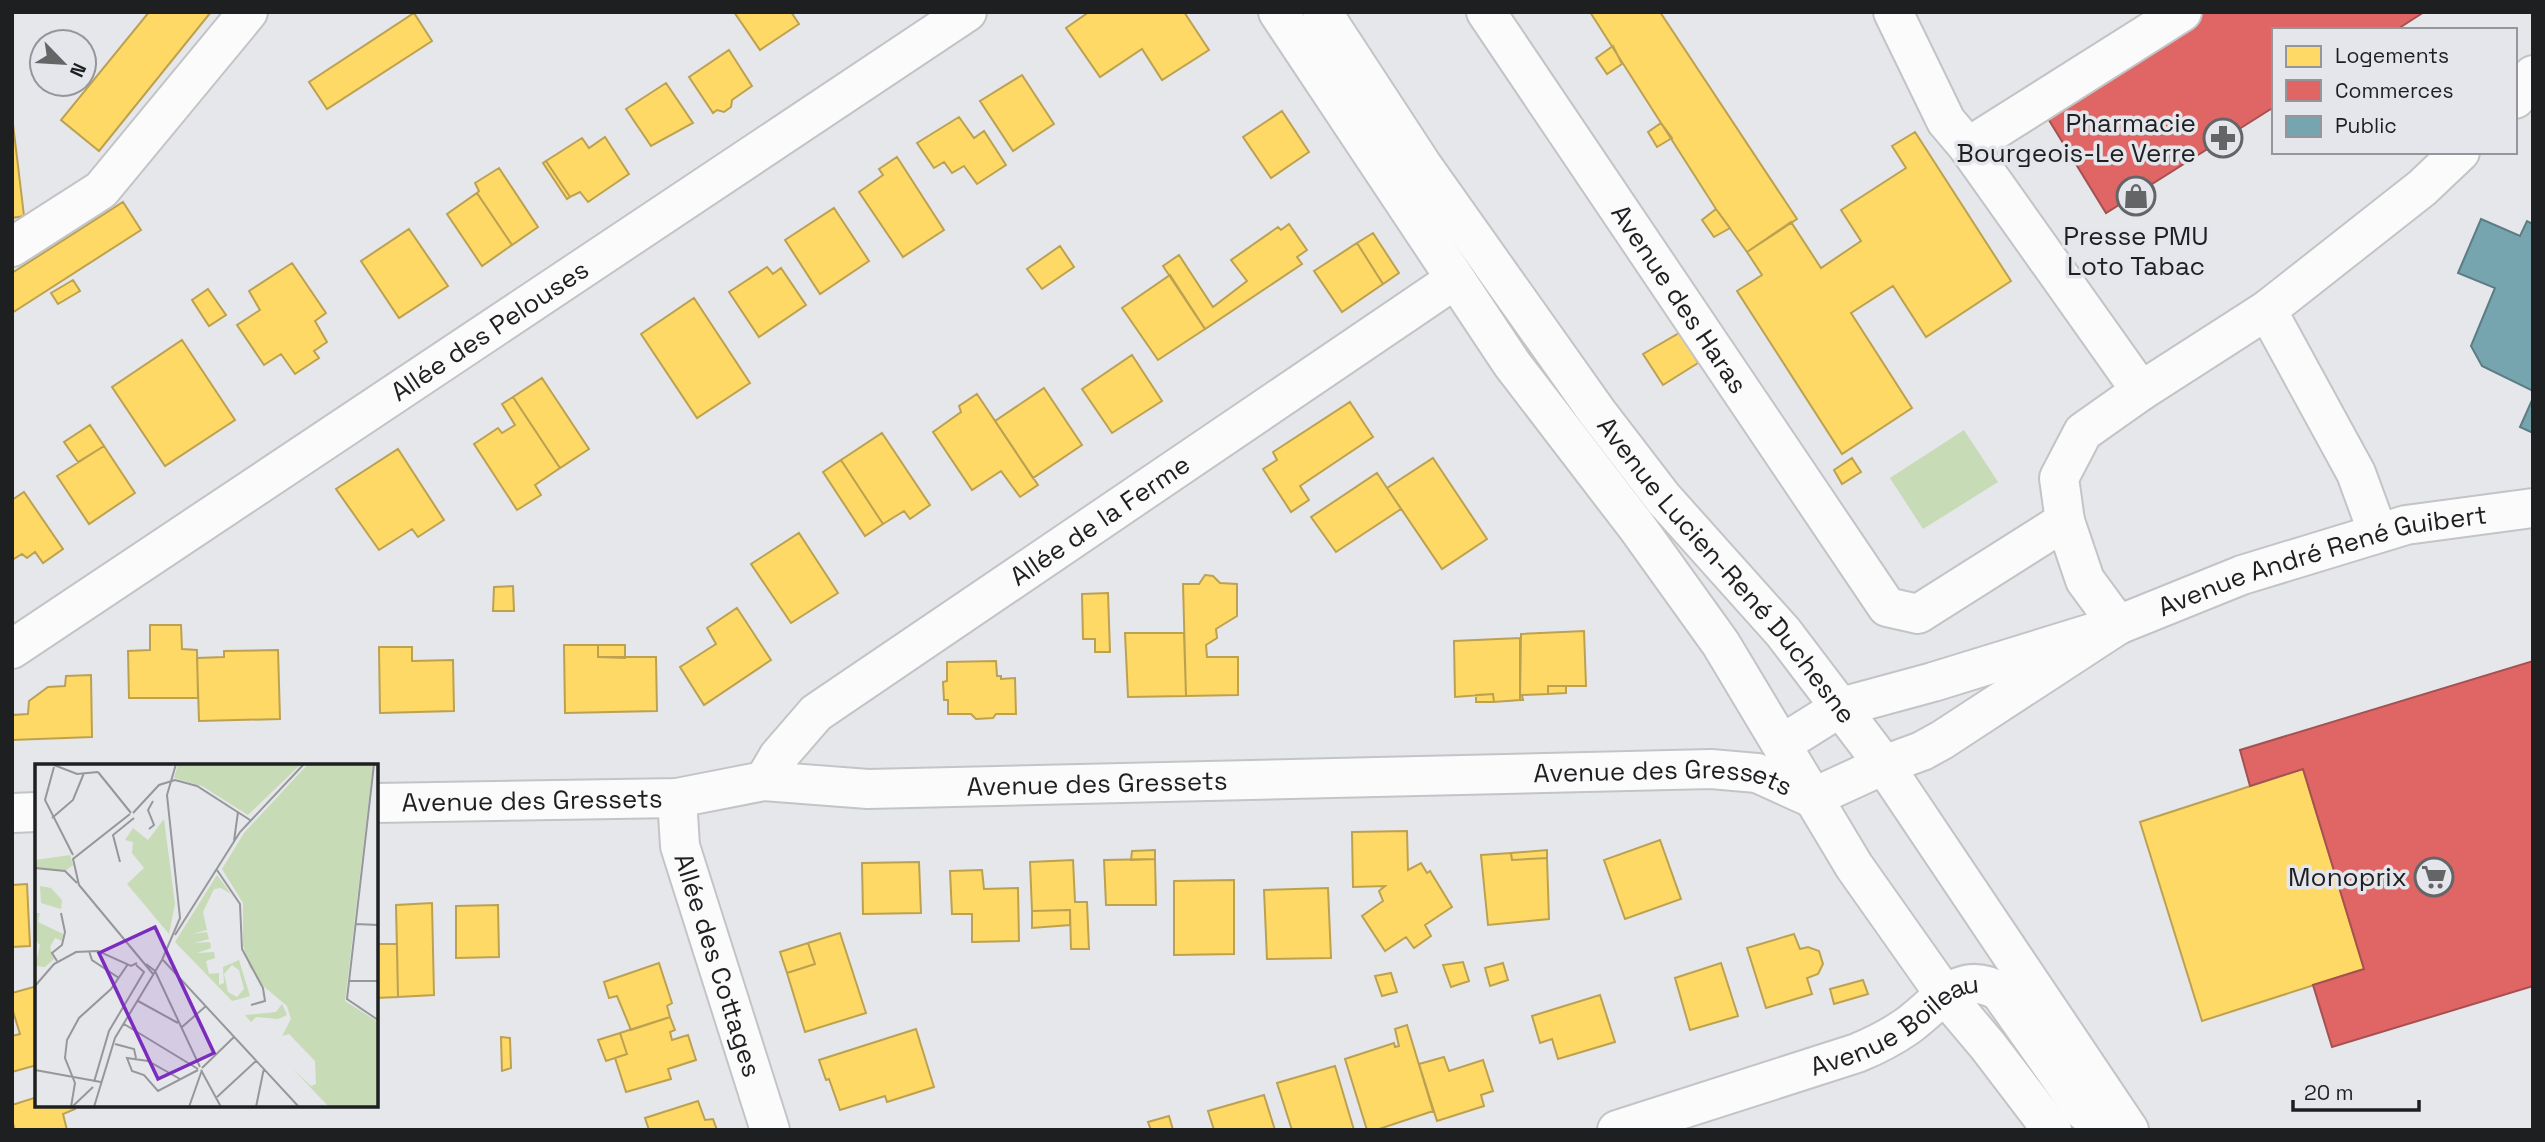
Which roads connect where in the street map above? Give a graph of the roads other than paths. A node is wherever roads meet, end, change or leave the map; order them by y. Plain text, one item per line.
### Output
1 (248, 12) edge
2 (967, 12) edge
3 (1278, 12) edge
4 (1322, 12) edge
5 (1486, 12) edge
6 (1893, 12) edge
7 (2182, 12) edge
8 (2533, 75) edge
9 (2517, 96) edge
10 (1968, 147) junction
11 (2458, 154) edge
12 (12, 247) edge
13 (1454, 279) junction
14 (2267, 310) junction
15 (2141, 391) junction
16 (2533, 508) edge
17 (2065, 521) junction
18 (2378, 533) junction
19 (2118, 625) junction
20 (12, 649) edge
21 (1841, 707) junction
22 (1782, 744) junction
23 (1884, 765) junction
24 (764, 781) junction
25 (677, 798) junction
26 (1812, 798) junction
27 (378, 803) edge
28 (35, 812) edge
29 (12, 813) edge
30 (1945, 995) junction
31 (770, 1130) edge
32 (1617, 1130) edge
33 (2052, 1130) edge
34 (2115, 1130) edge
35 (2129, 1130) edge

1 - 12 street
2 - 20 street, Allée des Pelouses
3 - 13 street, Avenue Lucien-René Duchesne
4 - 21 street, Avenue Lucien-René Duchesne
5 - 17 street, Avenue des Haras
6 - 10 street
7 - 10 street
8 - 9 street
10 - 15 street
11 - 14 street
13 - 22 street, Avenue Lucien-René Duchesne
13 - 24 street, Allée de la Ferme
14 - 15 street
14 - 18 street
15 - 17 street
16 - 18 street, Avenue André René Guibert
17 - 19 street
18 - 19 street, Avenue André René Guibert
19 - 21 street, Avenue André René Guibert
19 - 23 street, Avenue André René Guibert
21 - 22 street, Avenue André René Guibert
21 - 23 street, Avenue Lucien-René Duchesne
22 - 26 street, Avenue Lucien-René Duchesne
23 - 26 street, Avenue André René Guibert
23 - 35 street, Avenue Lucien-René Duchesne
24 - 25 street, Avenue des Gressets
24 - 26 street, Avenue des Gressets
25 - 27 street, Avenue des Gressets
25 - 31 street, Allée des Cottages
26 - 30 street, Avenue Lucien-René Duchesne
28 - 29 street
30 - 32 street, Avenue Boileau
30 - 33 street, Avenue Lucien-René Duchesne
30 - 34 street, Avenue Boileau

